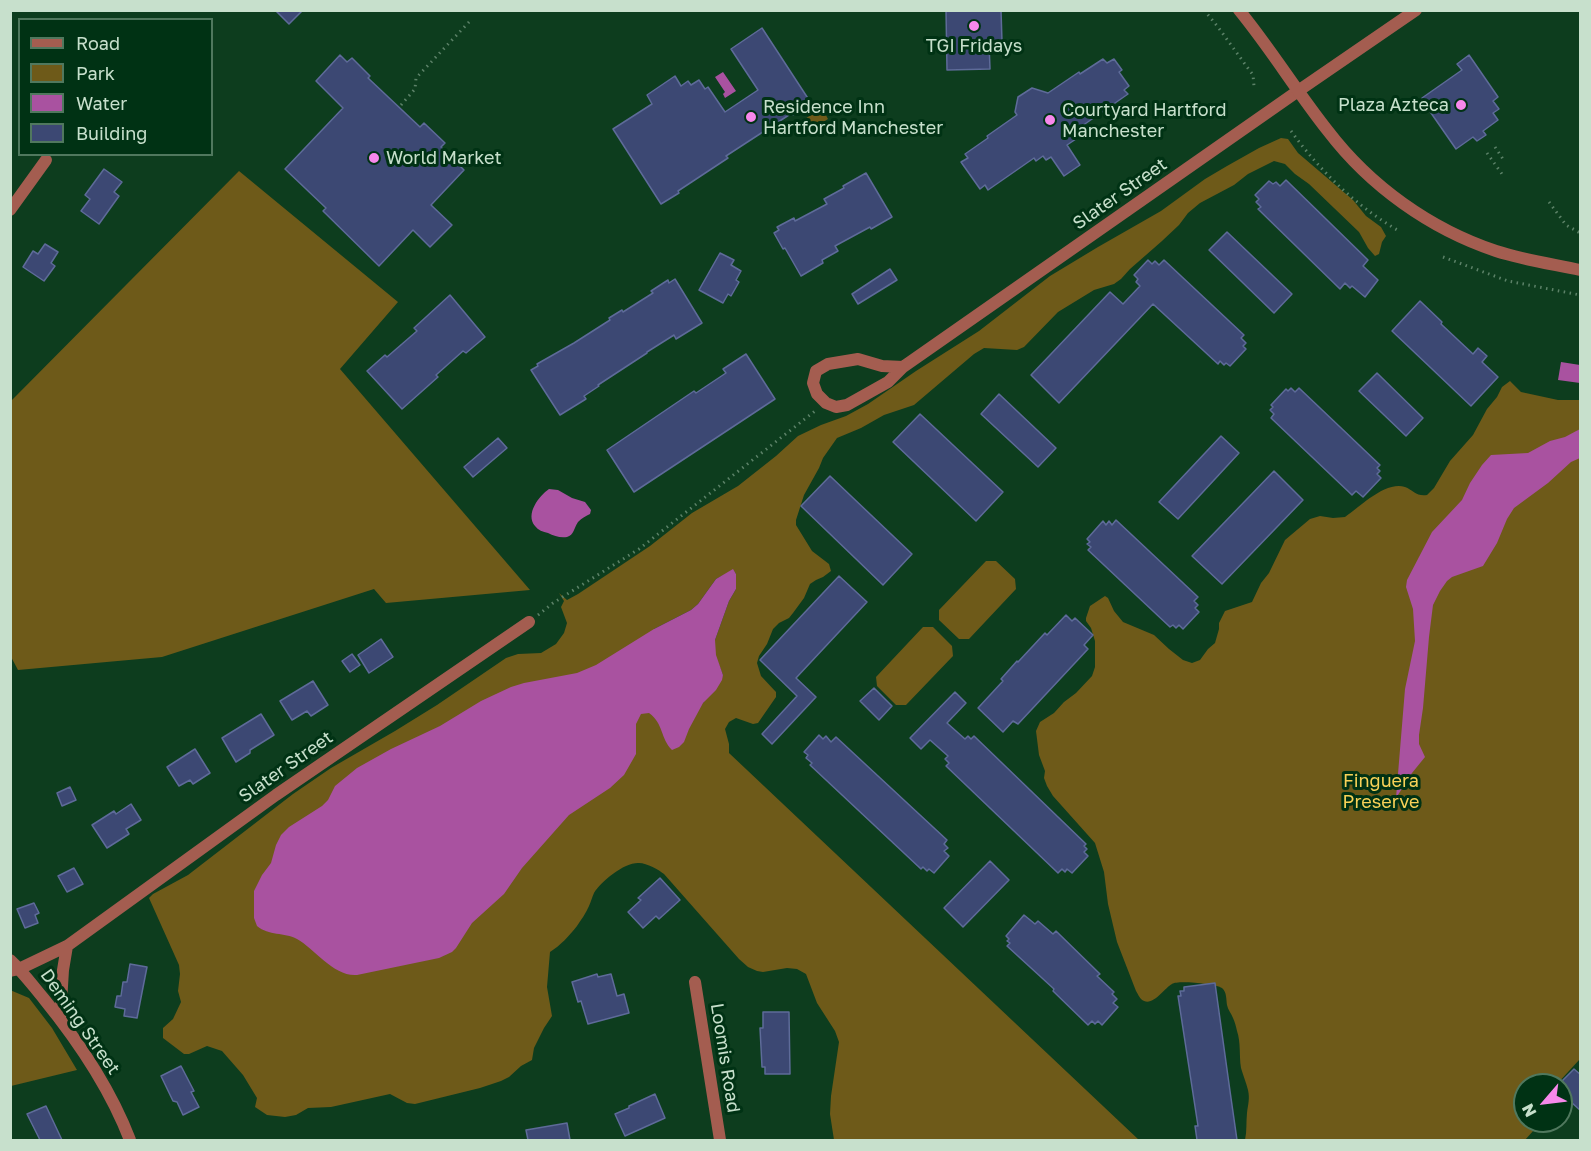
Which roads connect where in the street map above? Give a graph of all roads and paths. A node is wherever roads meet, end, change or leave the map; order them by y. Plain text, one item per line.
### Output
1 (1204, 10) edge
2 (1239, 10) edge
3 (1416, 10) edge
4 (470, 21) dead end
5 (1254, 86) dead end
6 (1298, 92) junction
7 (400, 105) dead end
8 (1291, 131) dead end
9 (1495, 147) dead end
10 (1486, 153) dead end
11 (1503, 159) dead end
12 (46, 160) dead end
13 (1502, 174) dead end
14 (1549, 202) dead end
15 (10, 210) edge
16 (1399, 231) dead end
17 (1581, 233) edge
18 (1443, 257) dead end
19 (1581, 270) edge
20 (1581, 295) edge
21 (903, 367) junction
22 (826, 403) junction
23 (529, 622) joint
24 (67, 946) junction
25 (13, 966) edge
26 (695, 982) dead end
27 (60, 1019) junction
28 (130, 1140) edge
29 (720, 1140) edge

1 - 5 path
2 - 6 street
3 - 6 street, Slater Street
4 - 7 path
6 - 19 street
6 - 21 street, Slater Street
8 - 16 path
9 - 11 path
10 - 13 path
12 - 15 street
14 - 17 path
18 - 20 path
21 - 22 street, Slater Street
21 - 22 street
22 - 23 path
23 - 24 street, Slater Street
24 - 25 street, Slater Street
24 - 27 street
25 - 27 street, Deming Street
26 - 29 street, Loomis Road
27 - 28 street, Deming Street

